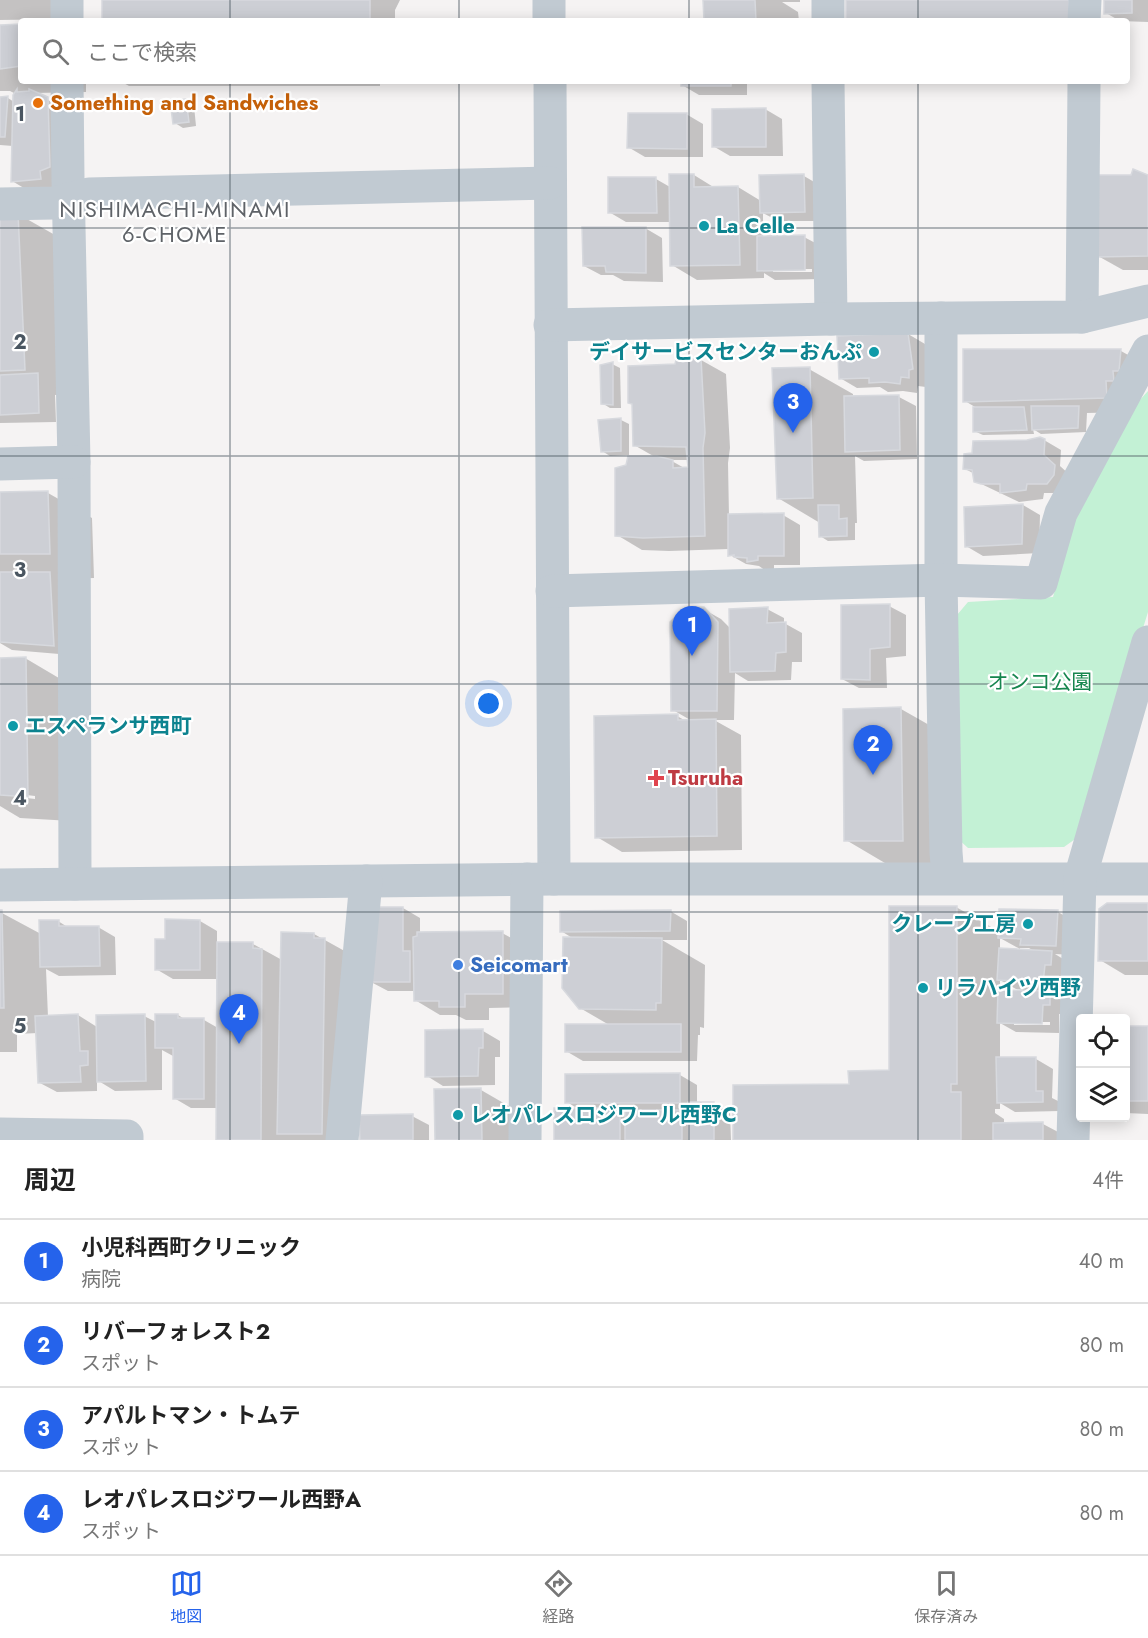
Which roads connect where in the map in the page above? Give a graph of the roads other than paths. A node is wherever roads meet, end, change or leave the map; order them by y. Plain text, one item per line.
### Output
1 (67, 0) edge
2 (549, 0) edge
3 (828, 0) edge
4 (1085, 0) edge
5 (67, 18) edge
6 (549, 18) edge
7 (828, 18) edge
8 (1084, 18) edge
9 (67, 84) edge
10 (549, 84) edge
11 (828, 84) edge
12 (1084, 84) edge
13 (550, 183) junction
14 (69, 199) junction
15 (0, 204) edge
16 (1148, 301) edge
17 (1083, 317) junction
18 (941, 318) junction
19 (831, 319) junction
20 (550, 325) junction
21 (1148, 351) edge
22 (74, 462) junction
23 (0, 464) edge
24 (941, 580) junction
25 (552, 591) junction
26 (1148, 642) edge
27 (1080, 878) junction
28 (540, 879) junction
29 (948, 879) junction
30 (1148, 879) edge
31 (366, 881) junction
32 (75, 884) junction
33 (0, 885) edge
34 (0, 1134) edge
35 (127, 1140) edge
36 (342, 1140) edge
37 (525, 1140) edge
38 (1073, 1140) edge

1 - 5 street
2 - 6 street
3 - 7 street
4 - 8 street
9 - 14 street
10 - 13 street
11 - 19 street
12 - 17 street
13 - 14 street
13 - 20 street
14 - 15 street
14 - 22 street
16 - 17 street
17 - 18 street
18 - 19 street
18 - 24 street
19 - 20 street
20 - 25 street
21 - 24 street
22 - 23 street
22 - 32 street
24 - 25 street
24 - 29 street
25 - 28 street
26 - 27 street
27 - 29 street
27 - 30 street
27 - 38 street
28 - 29 street
28 - 31 street
28 - 37 street
31 - 32 street
31 - 36 street
32 - 33 street
34 - 35 street

